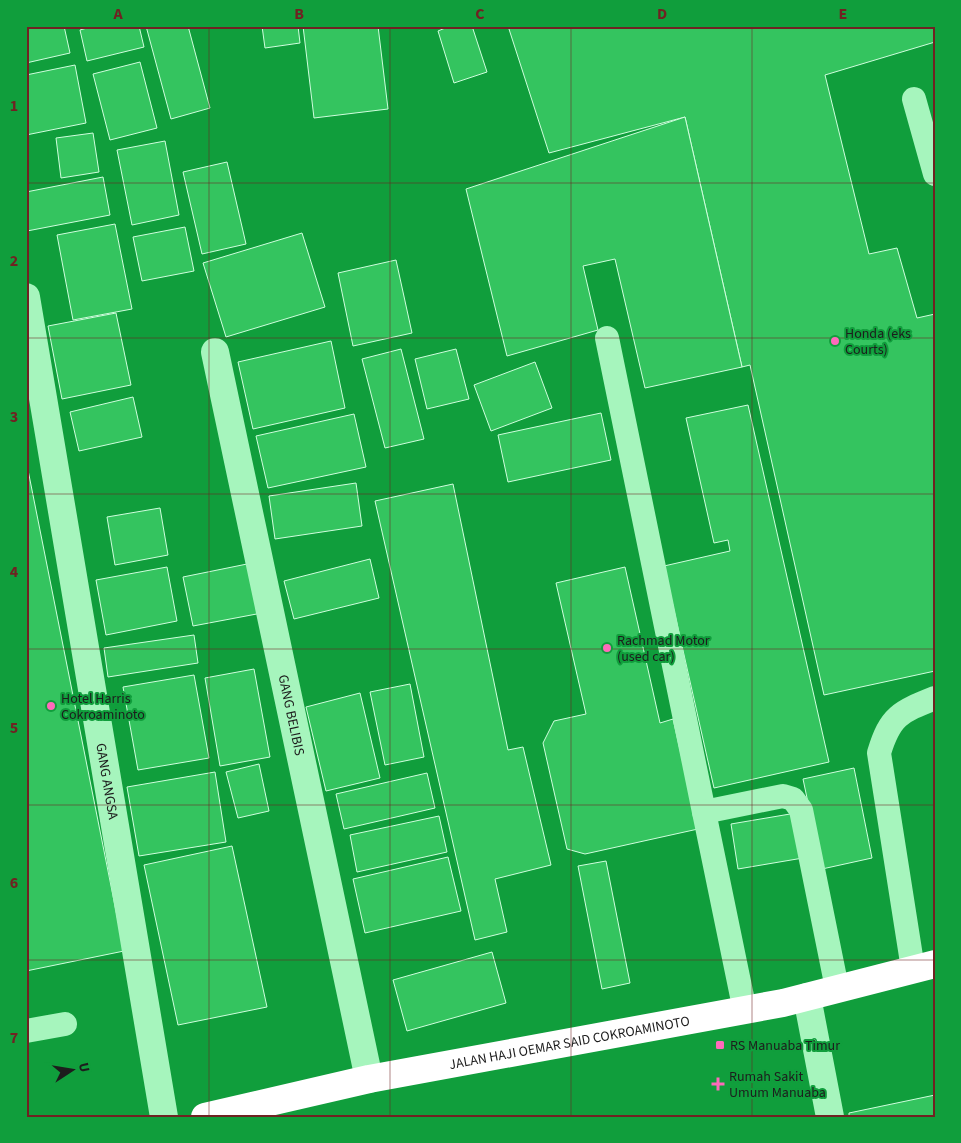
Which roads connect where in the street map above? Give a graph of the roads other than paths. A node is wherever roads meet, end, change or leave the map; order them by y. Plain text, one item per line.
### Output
1 (914, 99) dead end
2 (935, 174) edge
3 (26, 297) edge
4 (606, 338) dead end
5 (214, 352) dead end
6 (935, 698) edge
7 (704, 812) junction
8 (924, 966) edge
9 (837, 988) junction
10 (807, 997) junction
11 (745, 1011) junction
12 (65, 1024) dead end
13 (26, 1031) edge
14 (369, 1079) junction
15 (164, 1117) edge
16 (205, 1117) edge
17 (830, 1117) edge

1 - 2 lane
3 - 15 street, GANG ANGSA
4 - 7 lane
5 - 14 street, GANG BELIBIS
6 - 8 lane
7 - 9 lane
7 - 11 lane
8 - 9 highway, JALAN HAJI OEMAR SAID COKROAMINOTO
9 - 10 highway, JALAN HAJI OEMAR SAID COKROAMINOTO
10 - 11 highway, JALAN HAJI OEMAR SAID COKROAMINOTO
10 - 17 street
11 - 14 highway, JALAN HAJI OEMAR SAID COKROAMINOTO
12 - 13 lane
14 - 16 highway, JALAN HAJI OEMAR SAID COKROAMINOTO

